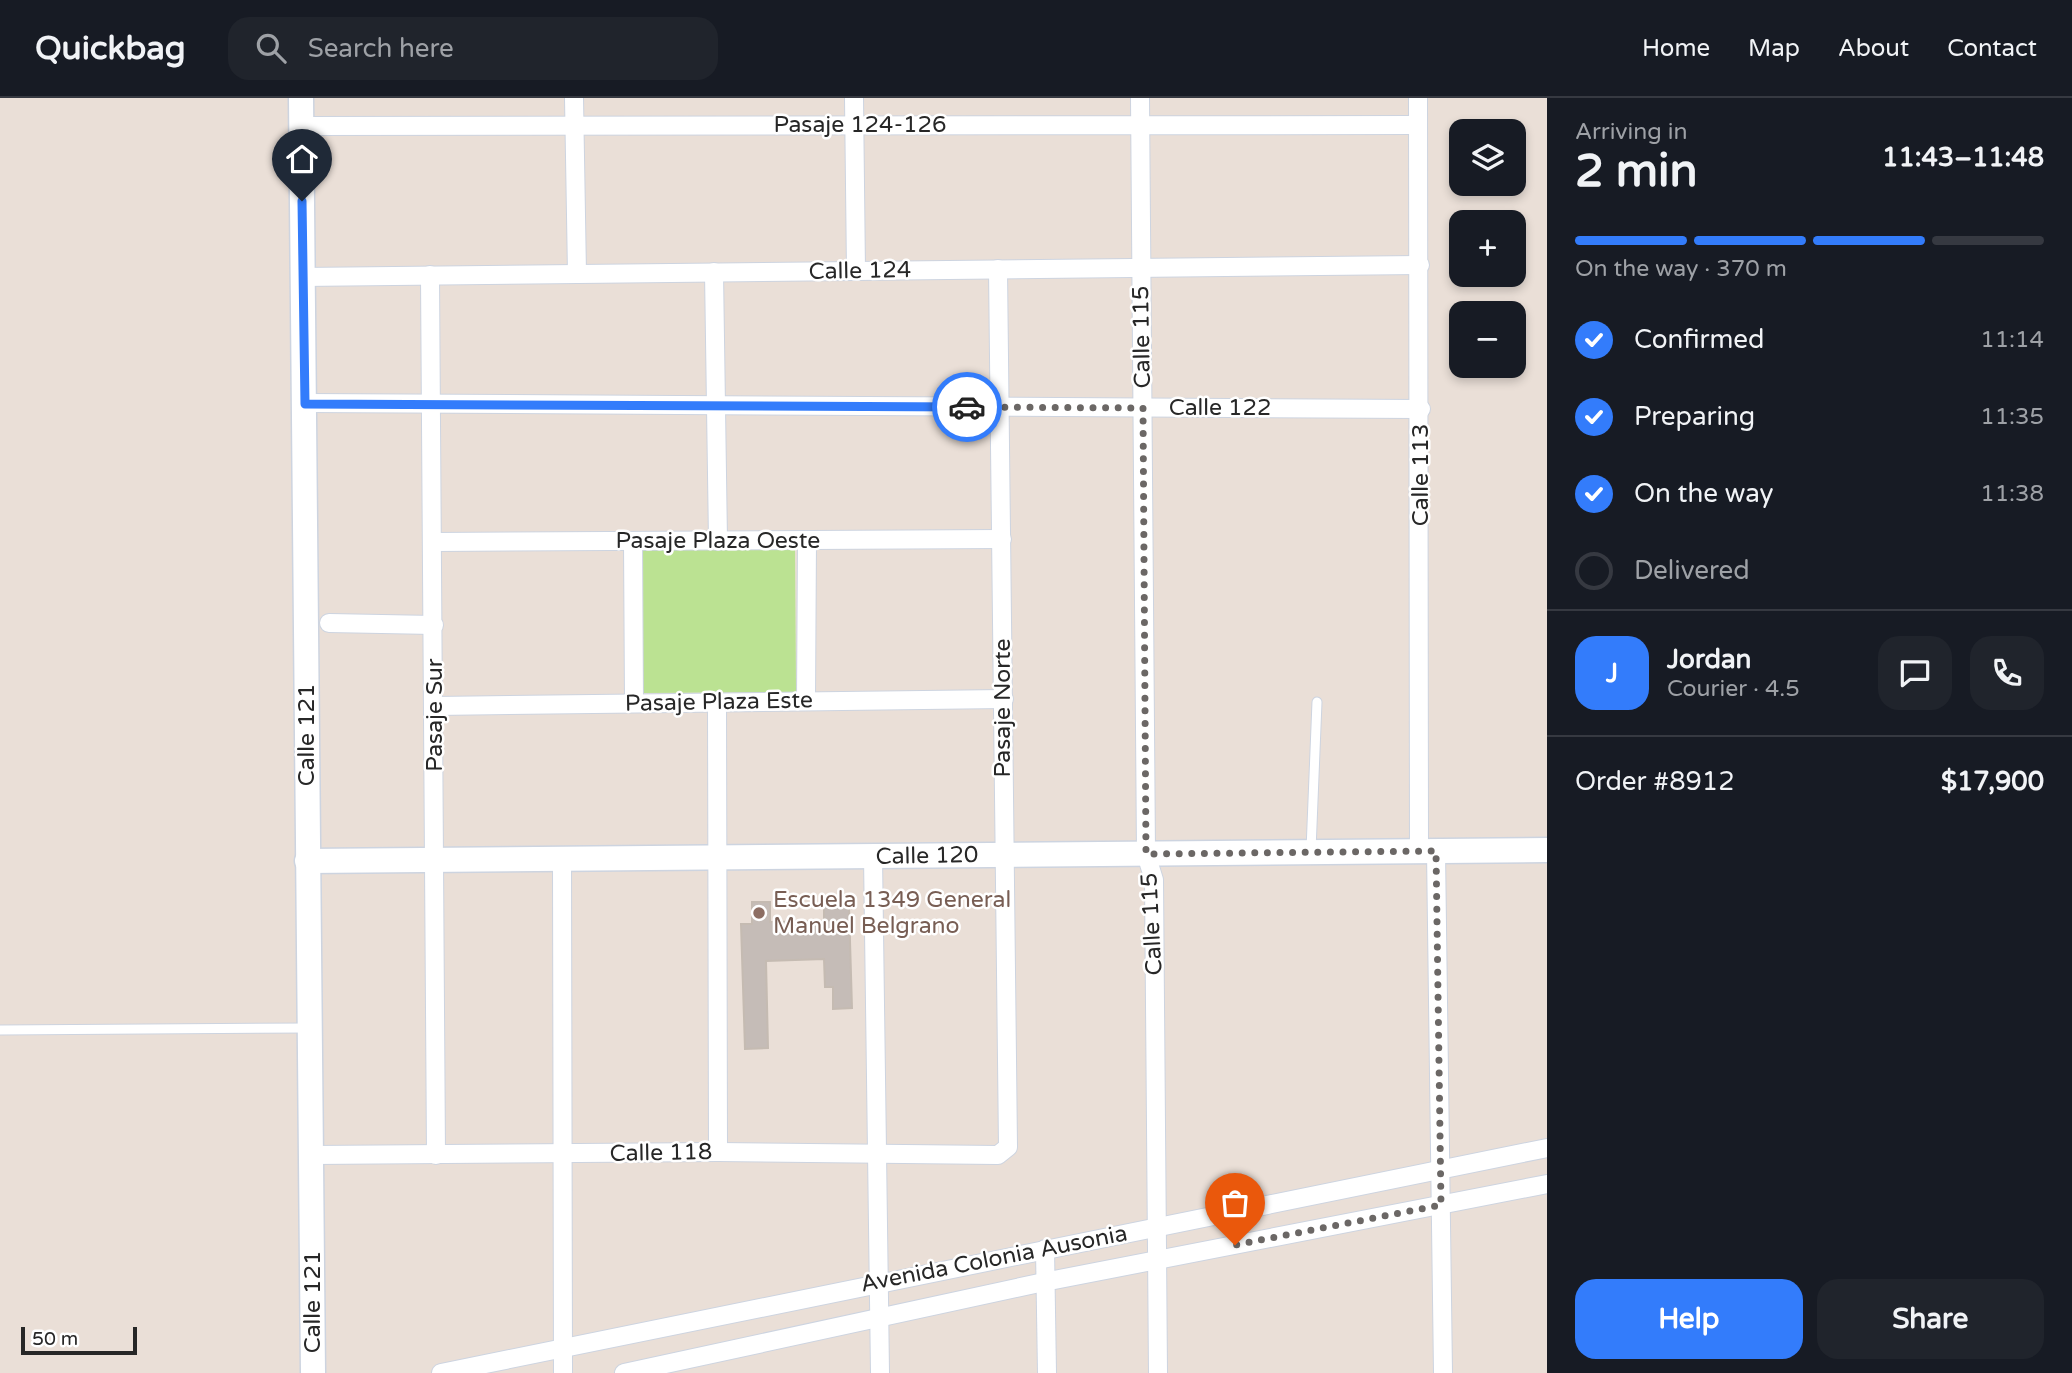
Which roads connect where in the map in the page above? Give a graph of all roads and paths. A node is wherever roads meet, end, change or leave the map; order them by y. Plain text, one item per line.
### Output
1 (301, 98) edge
2 (574, 98) edge
3 (854, 98) edge
4 (1140, 98) edge
5 (1418, 98) edge
6 (575, 125) junction
7 (854, 125) junction
8 (1140, 125) junction
9 (1418, 125) junction
10 (302, 126) junction
11 (1420, 265) junction
12 (1141, 268) junction
13 (999, 270) junction
14 (856, 271) junction
15 (715, 272) junction
16 (577, 274) junction
17 (430, 275) junction
18 (301, 277) junction
19 (305, 404) junction
20 (429, 404) junction
21 (715, 406) junction
22 (1002, 407) junction
23 (1143, 408) junction
24 (1421, 410) junction
25 (1002, 539) junction
26 (807, 540) junction
27 (633, 541) junction
28 (718, 541) junction
29 (434, 542) junction
30 (329, 623) dead end
31 (434, 625) junction
32 (1004, 699) junction
33 (717, 701) junction
34 (806, 701) junction
35 (1317, 702) dead end
36 (634, 703) junction
37 (435, 706) junction
38 (1547, 850) edge
39 (1428, 851) junction
40 (1311, 852) junction
41 (1146, 854) junction
42 (1004, 855) junction
43 (873, 856) junction
44 (718, 858) junction
45 (562, 859) junction
46 (436, 860) junction
47 (307, 861) junction
48 (310, 1028) junction
49 (0, 1030) edge
50 (1008, 1147) joint
51 (1547, 1148) edge
52 (718, 1152) junction
53 (878, 1152) junction
54 (563, 1154) junction
55 (312, 1155) junction
56 (436, 1155) junction
57 (1441, 1169) junction
58 (1547, 1184) edge
59 (1441, 1205) junction
60 (1157, 1227) junction
61 (1045, 1249) junction
62 (1157, 1260) junction
63 (878, 1282) junction
64 (1044, 1282) junction
65 (879, 1318) junction
66 (562, 1348) junction
67 (313, 1373) edge
68 (441, 1373) edge
69 (563, 1373) edge
70 (624, 1373) edge
71 (880, 1373) edge
72 (1047, 1373) edge
73 (1158, 1373) edge
74 (1443, 1373) edge

1 - 10 street, Calle 121
2 - 6 street
3 - 7 street
4 - 8 street, Calle 115
5 - 9 street, Calle 113
6 - 7 street, Pasaje 124-126
6 - 10 street, Pasaje 124-126
6 - 16 street
7 - 8 street, Pasaje 124-126
7 - 14 street
8 - 9 street, Pasaje 124-126
8 - 12 street, Calle 115
9 - 11 street, Calle 113
10 - 18 street, Calle 121
11 - 12 street, Calle 124
11 - 24 street, Calle 113
12 - 13 street, Calle 124
12 - 23 street, Calle 115
13 - 14 street, Calle 124
13 - 22 street, Pasaje Norte
14 - 15 street, Calle 124
15 - 16 street, Calle 124
15 - 21 street
16 - 17 street, Calle 124
17 - 18 street, Calle 124
17 - 20 street, Pasaje Sur
18 - 19 street, Calle 121
19 - 20 street, Calle 122
19 - 47 street, Calle 121
20 - 21 street, Calle 122
20 - 29 street, Pasaje Sur
21 - 22 street, Calle 122
21 - 28 street
22 - 23 street, Calle 122
22 - 25 street, Pasaje Norte
23 - 24 street, Calle 122
23 - 41 street, Calle 115
24 - 39 street, Calle 113
25 - 26 street, Pasaje Plaza Oeste
25 - 32 street, Pasaje Norte
26 - 28 street, Pasaje Plaza Oeste
26 - 34 street
27 - 28 street, Pasaje Plaza Oeste
27 - 29 street, Pasaje Plaza Oeste
27 - 36 street
29 - 31 street, Pasaje Sur
30 - 31 street
31 - 37 street, Pasaje Sur
32 - 34 street, Pasaje Plaza Este
32 - 42 street, Pasaje Norte
33 - 34 street, Pasaje Plaza Este
33 - 36 street, Pasaje Plaza Este
33 - 44 street
35 - 40 lane
36 - 37 street, Pasaje Plaza Este
37 - 46 street, Pasaje Sur
38 - 39 street, Calle 120
39 - 40 street, Calle 120
39 - 57 street, Calle 113
40 - 41 street, Calle 120
41 - 42 street, Calle 120
41 - 60 street, Calle 115
42 - 43 street, Calle 120
42 - 50 street, Pasaje Norte
43 - 44 street, Calle 120
43 - 53 street
44 - 45 street, Calle 120
44 - 52 street
45 - 46 street, Calle 120
45 - 54 street
46 - 47 street, Calle 120
46 - 56 street, Pasaje Sur
47 - 48 street, Calle 121
48 - 49 lane
48 - 55 street, Calle 121
50 - 53 street, Calle 118
51 - 57 street, Avenida Colonia Ausonia
52 - 53 street, Calle 118
52 - 54 street, Calle 118
53 - 63 street
54 - 56 street, Calle 118
54 - 66 street
55 - 56 street, Calle 118
55 - 67 street, Calle 121
57 - 59 street, Calle 113
57 - 60 street, Avenida Colonia Ausonia
58 - 59 street, Avenida Colonia Ausonia
59 - 62 street, Avenida Colonia Ausonia
59 - 74 street, Calle 113
60 - 61 street, Avenida Colonia Ausonia
60 - 62 street, Calle 115
61 - 63 street, Avenida Colonia Ausonia
61 - 64 street
62 - 64 street, Avenida Colonia Ausonia
62 - 73 street, Calle 115
63 - 65 street
63 - 66 street, Avenida Colonia Ausonia
64 - 65 street, Avenida Colonia Ausonia
64 - 72 street
65 - 70 street, Avenida Colonia Ausonia
65 - 71 street
66 - 68 street, Avenida Colonia Ausonia
66 - 69 street

